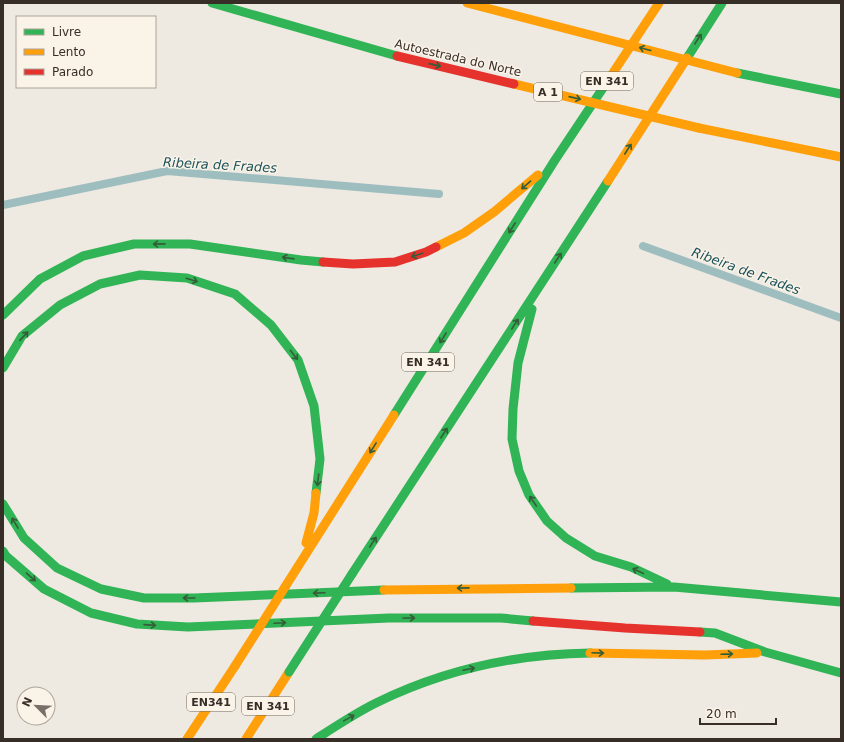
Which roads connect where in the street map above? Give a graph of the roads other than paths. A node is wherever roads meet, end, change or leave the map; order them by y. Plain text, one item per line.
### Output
1 (212, 3) edge
2 (467, 3) edge
3 (659, 3) edge
4 (722, 3) edge
5 (841, 94) edge
6 (841, 157) edge
7 (555, 160) junction
8 (537, 291) junction
9 (3, 315) edge
10 (3, 368) edge
11 (3, 504) edge
12 (3, 551) edge
13 (300, 564) junction
14 (674, 587) junction
15 (827, 590) dead end
16 (800, 598) junction
17 (841, 602) edge
18 (827, 609) dead end
19 (765, 652) junction
20 (828, 661) dead end
21 (809, 664) junction
22 (235, 666) joint
23 (841, 673) edge
24 (835, 682) dead end
25 (187, 739) edge
26 (246, 739) edge
27 (316, 739) edge

1 -> 6 highway, Autoestrada do Norte / A 1, bridge
5 -> 2 highway, bridge
3 - 7 highway, EN 341
8 -> 4 highway, EN 341
7 -> 9 highway
7 -> 13 highway, EN 341
14 -> 8 highway
26 -> 8 highway, EN 341, bridge
10 -> 13 highway
14 -> 11 highway
12 -> 19 highway
13 - 22 highway, EN 341, bridge
14 - 16 highway
15 - 16 highway
16 - 17 highway
16 - 18 highway
19 - 21 highway
27 -> 19 highway
20 - 21 highway
21 - 23 highway
21 - 24 highway
22 - 25 highway, EN341

